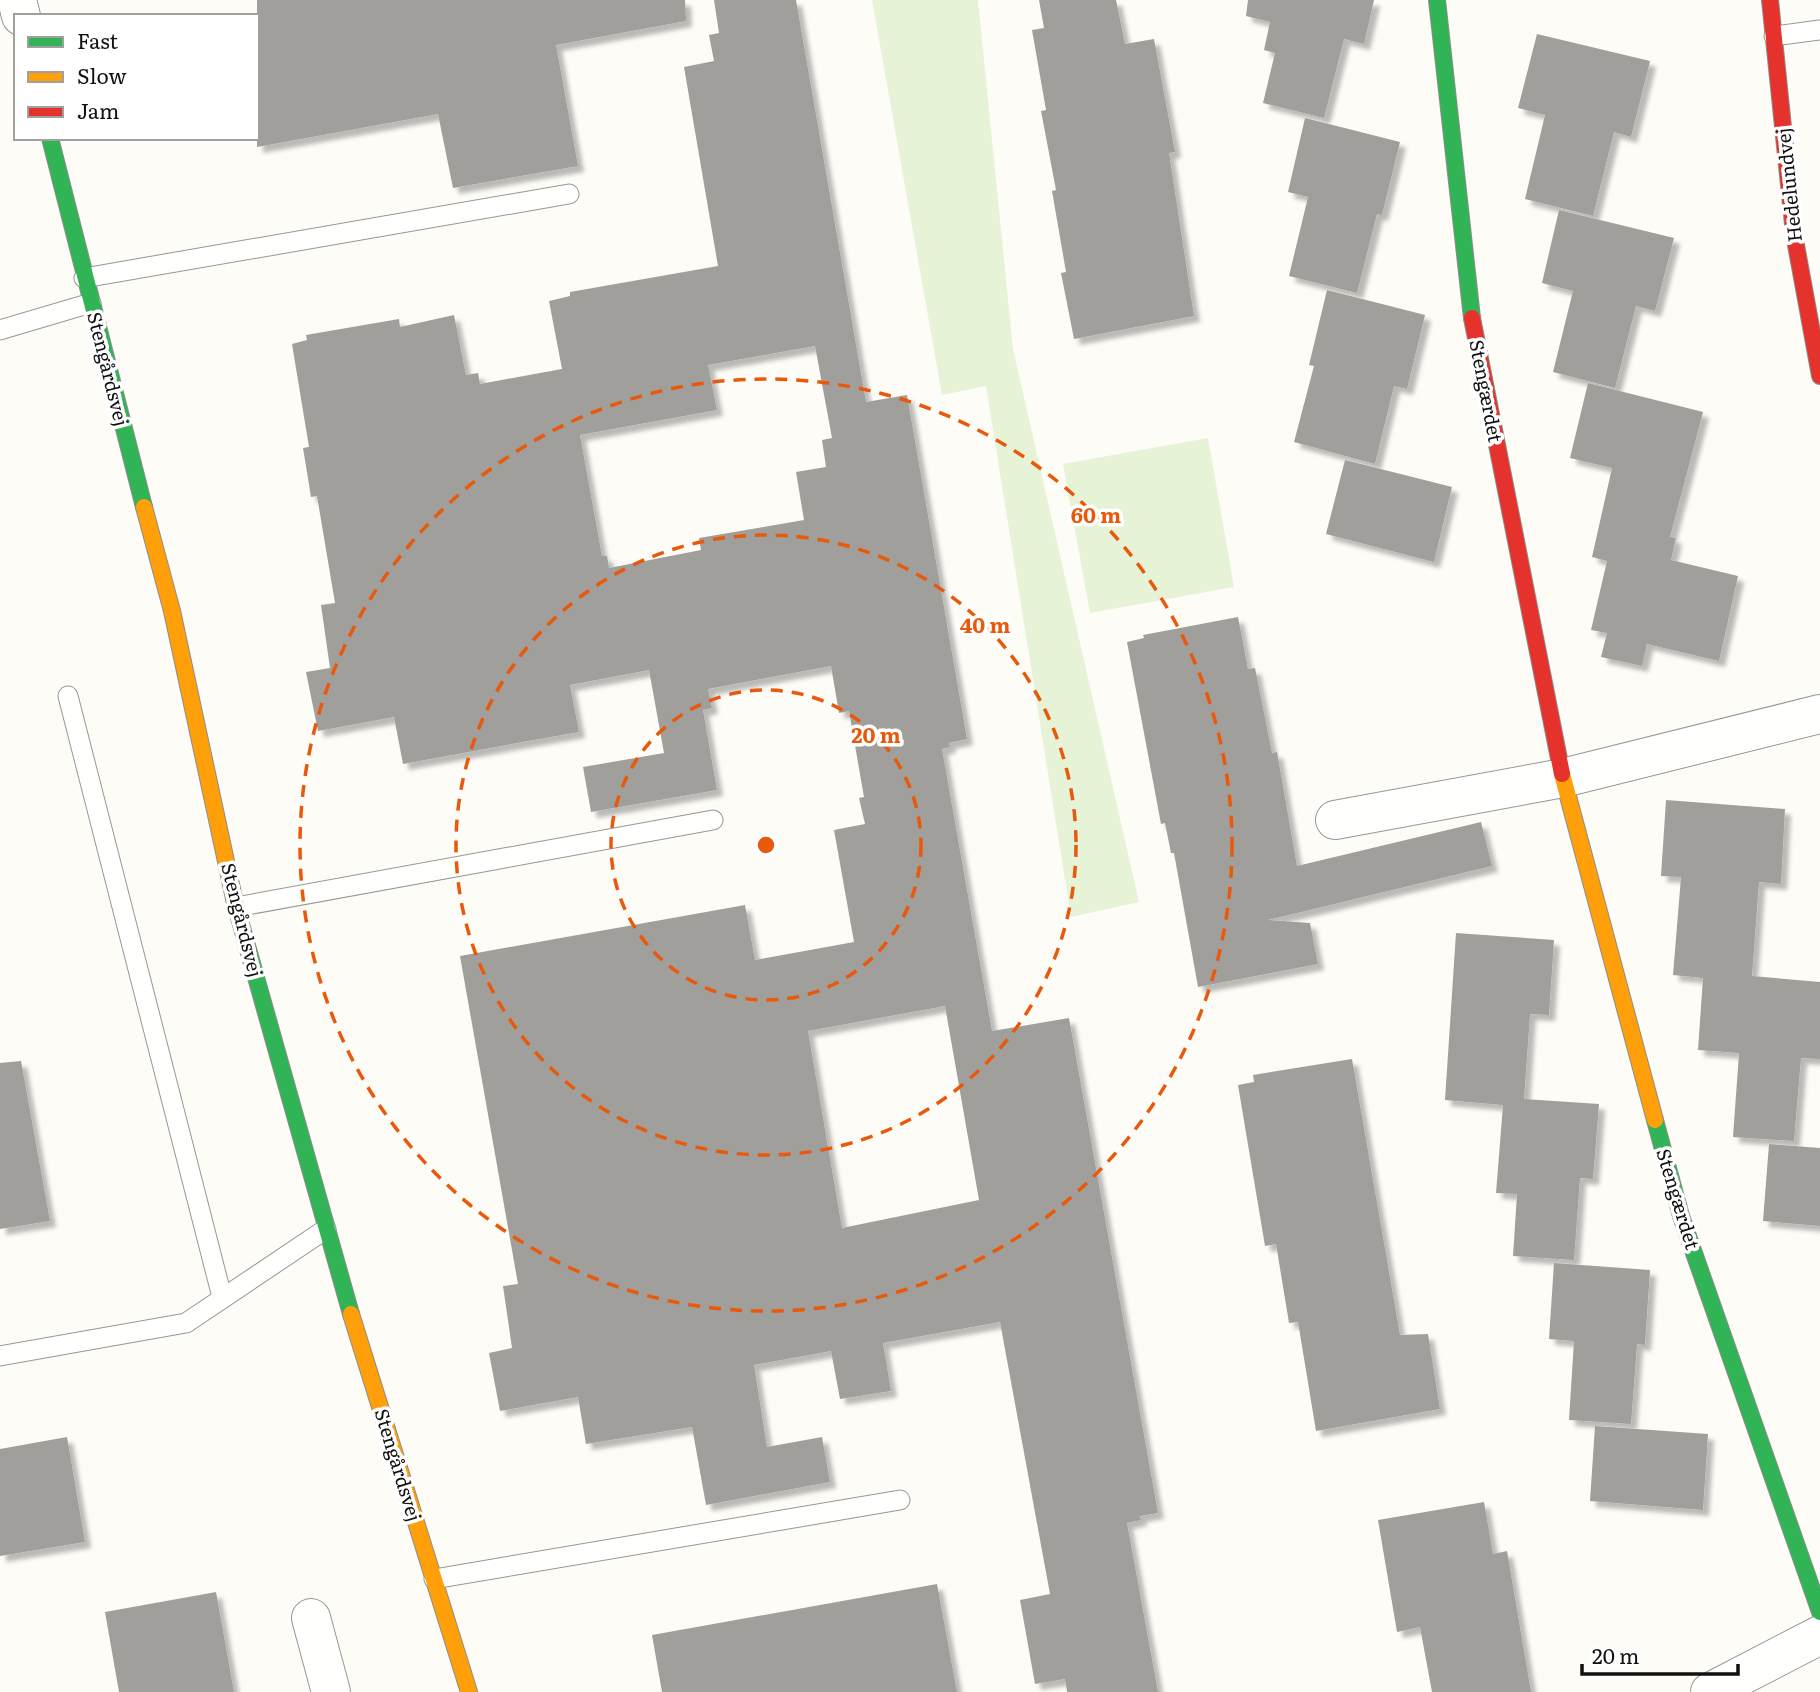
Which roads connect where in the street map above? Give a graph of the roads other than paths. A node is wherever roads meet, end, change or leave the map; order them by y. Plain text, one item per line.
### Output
1 (1437, 0) edge
2 (1770, 0) edge
3 (1820, 30) edge
4 (1774, 36) junction
5 (50, 140) edge
6 (569, 194) dead end
7 (84, 278) junction
8 (91, 303) junction
9 (0, 330) edge
10 (1816, 331) edge
11 (1820, 376) edge
12 (68, 696) dead end
13 (1820, 714) edge
14 (1563, 778) junction
15 (713, 820) dead end
16 (1335, 820) dead end
17 (236, 907) junction
18 (326, 1229) junction
19 (222, 1297) junction
20 (0, 1356) edge
21 (900, 1500) dead end
22 (433, 1579) junction
23 (1820, 1612) edge
24 (311, 1618) dead end
25 (1820, 1635) edge
26 (331, 1692) edge
27 (469, 1692) edge
28 (1710, 1692) edge

1 - 14 street, Stengærdet
2 - 4 street, Hedelundvej
3 - 4 lane
4 - 10 street, Hedelundvej
5 - 7 street, Stengårdsvej
6 - 7 lane
7 - 8 street, Stengårdsvej
8 - 9 lane
8 - 17 street, Stengårdsvej
10 - 11 street, Hedelundvej
12 - 19 lane
13 - 14 street
14 - 16 street
14 - 23 street, Stengærdet
15 - 17 lane
17 - 18 street, Stengårdsvej
18 - 19 lane
18 - 22 street, Stengårdsvej
19 - 20 lane
21 - 22 lane
22 - 27 street, Stengårdsvej
24 - 26 street
25 - 28 street

